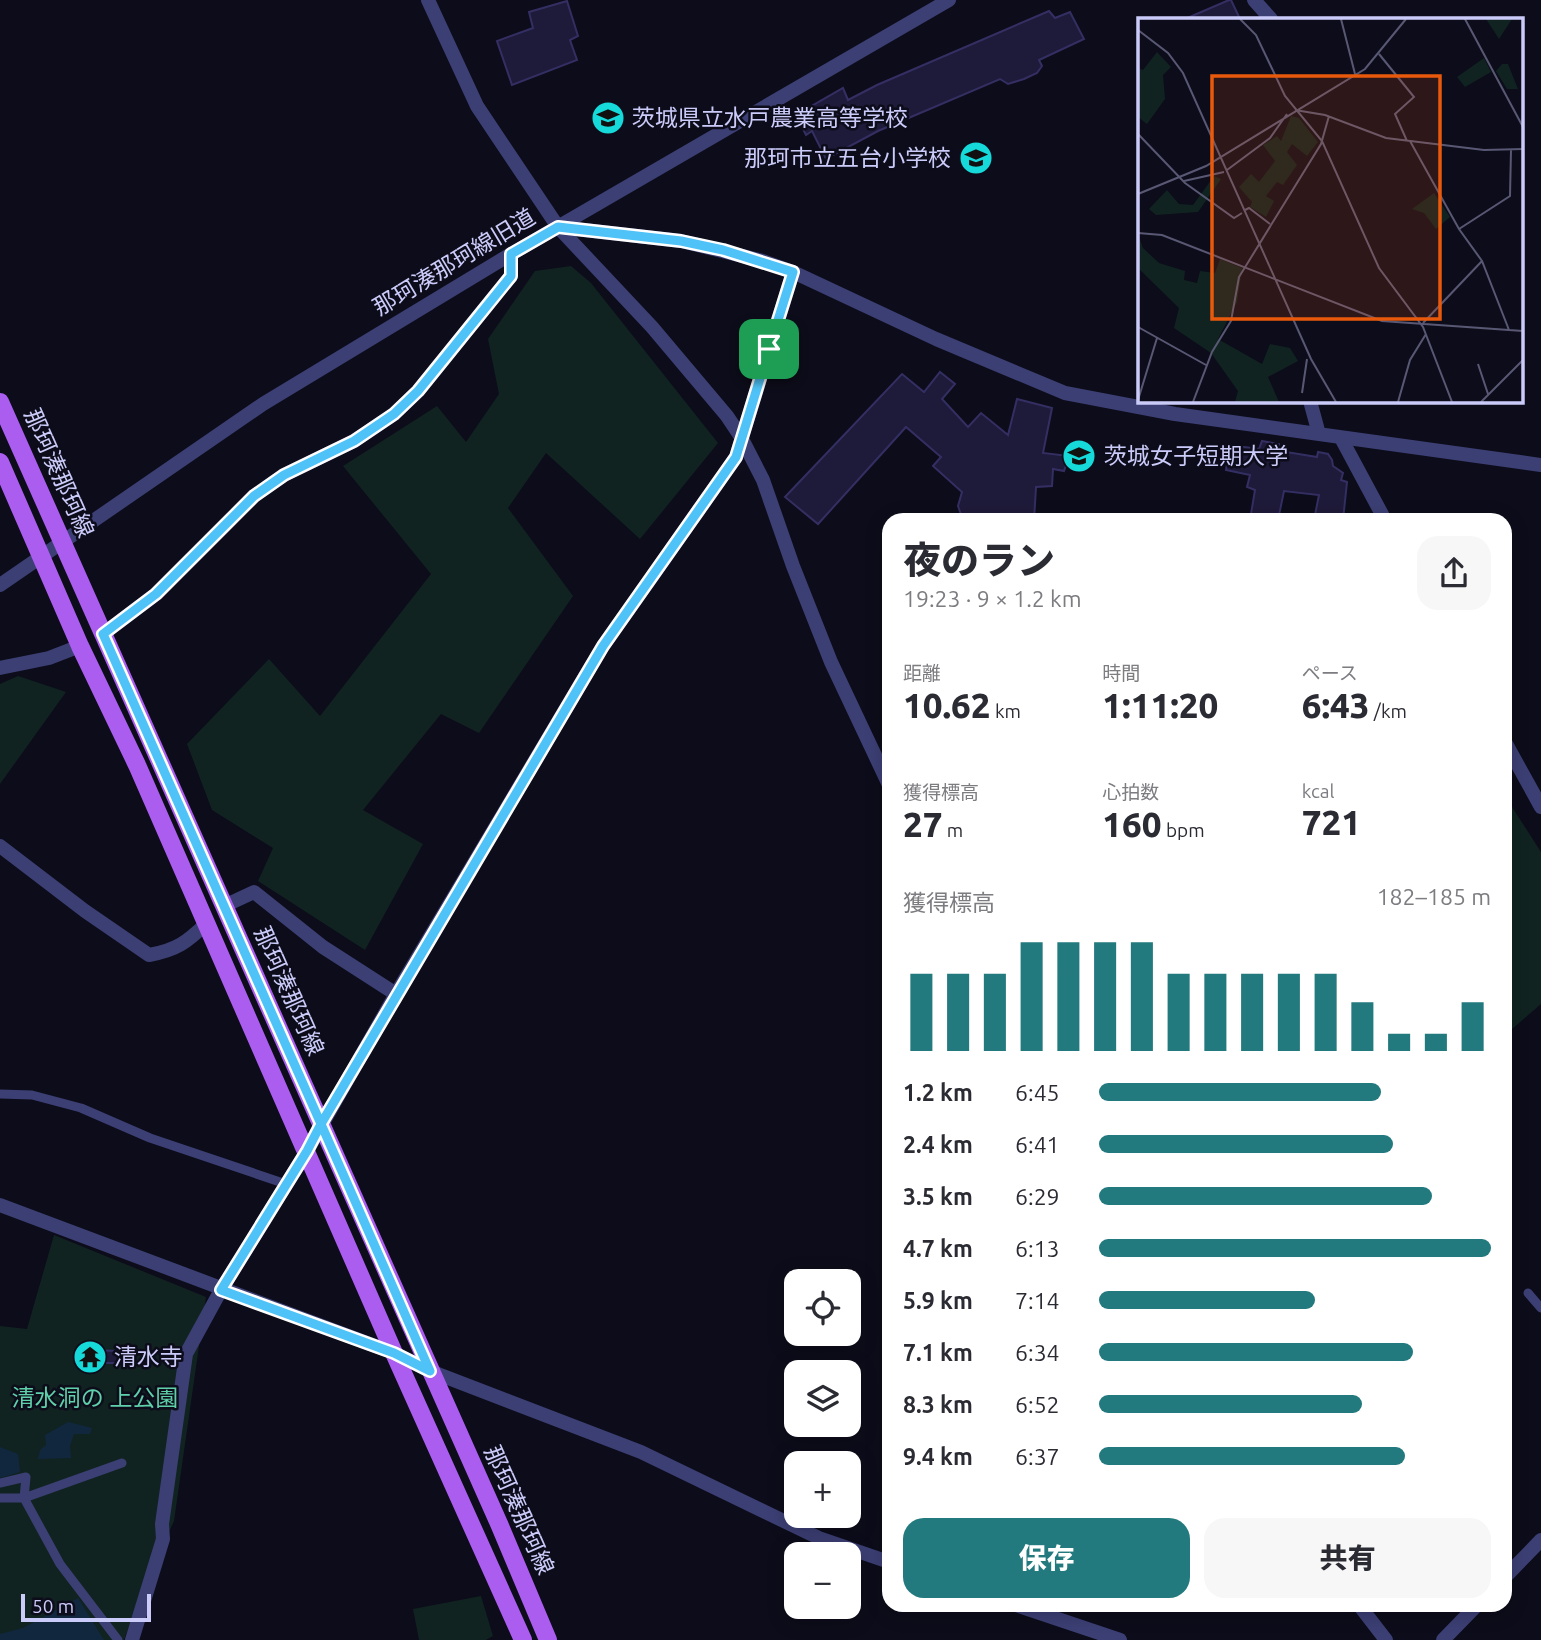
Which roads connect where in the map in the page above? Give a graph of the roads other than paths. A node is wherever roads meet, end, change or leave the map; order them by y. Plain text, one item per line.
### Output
1 (428, 0) edge
2 (949, 0) edge
3 (1254, 0) edge
4 (1270, 18) edge
5 (558, 227) junction
6 (511, 254) junction
7 (793, 272) junction
8 (0, 402) edge
9 (1310, 402) edge
10 (1319, 434) junction
11 (741, 437) junction
12 (1341, 438) junction
13 (0, 462) edge
14 (1541, 465) edge
15 (1381, 513) edge
16 (62, 543) junction
17 (41, 558) junction
18 (0, 585) edge
19 (103, 634) junction
20 (80, 646) junction
21 (0, 668) edge
22 (1512, 755) edge
23 (882, 770) edge
24 (1541, 807) edge
25 (0, 846) edge
26 (224, 906) junction
27 (207, 923) junction
28 (396, 994) junction
29 (0, 1094) edge
30 (321, 1124) junction
31 (307, 1151) junction
32 (286, 1184) junction
33 (0, 1205) edge
34 (221, 1290) junction
35 (1528, 1293) dead end
36 (1541, 1308) edge
37 (394, 1353) junction
38 (430, 1371) junction
39 (122, 1463) dead end
40 (0, 1483) edge
41 (24, 1498) junction
42 (0, 1499) edge
43 (1541, 1540) edge
44 (882, 1560) edge
45 (1512, 1570) edge
46 (1037, 1612) edge
47 (1364, 1612) edge
48 (1470, 1612) edge
49 (118, 1640) edge
50 (132, 1640) edge
51 (523, 1640) edge
52 (548, 1640) edge
53 (1120, 1640) edge
54 (1386, 1640) edge
55 (1443, 1640) edge

1 - 5 street
2 - 5 street
3 - 4 street
5 - 6 street, 那珂湊那珂線旧道
5 - 7 street
5 - 11 street, 那珂湊那珂線旧道
6 - 16 street, 那珂湊那珂線旧道
6 - 19 street
7 - 10 street
7 - 11 street
8 - 16 main road, 那珂湊那珂線
9 - 10 street
10 - 12 street
11 - 23 street, 那珂湊那珂線旧道
11 - 28 street
12 - 14 street
12 - 15 street
13 - 17 main road, 那珂湊那珂線
16 - 17 street, 那珂湊那珂線旧道
16 - 19 main road, 那珂湊那珂線
17 - 18 street, 那珂湊那珂線旧道
17 - 20 main road, 那珂湊那珂線
19 - 26 main road, 那珂湊那珂線
20 - 21 street
20 - 27 main road, 那珂湊那珂線
22 - 24 street
25 - 27 street
26 - 28 street
26 - 30 main road, 那珂湊那珂線
27 - 31 main road, 那珂湊那珂線
28 - 30 street
29 - 32 lane
30 - 31 street
30 - 38 main road, 那珂湊那珂線
31 - 32 street
31 - 37 main road, 那珂湊那珂線
32 - 34 street
33 - 34 street
34 - 37 street
34 - 50 street
35 - 36 lane
37 - 38 street
37 - 51 main road, 那珂湊那珂線
38 - 44 street
38 - 52 main road, 那珂湊那珂線
39 - 41 lane
40 - 41 lane
41 - 42 lane
41 - 49 lane
43 - 45 street
46 - 53 street
47 - 54 street
48 - 55 street

